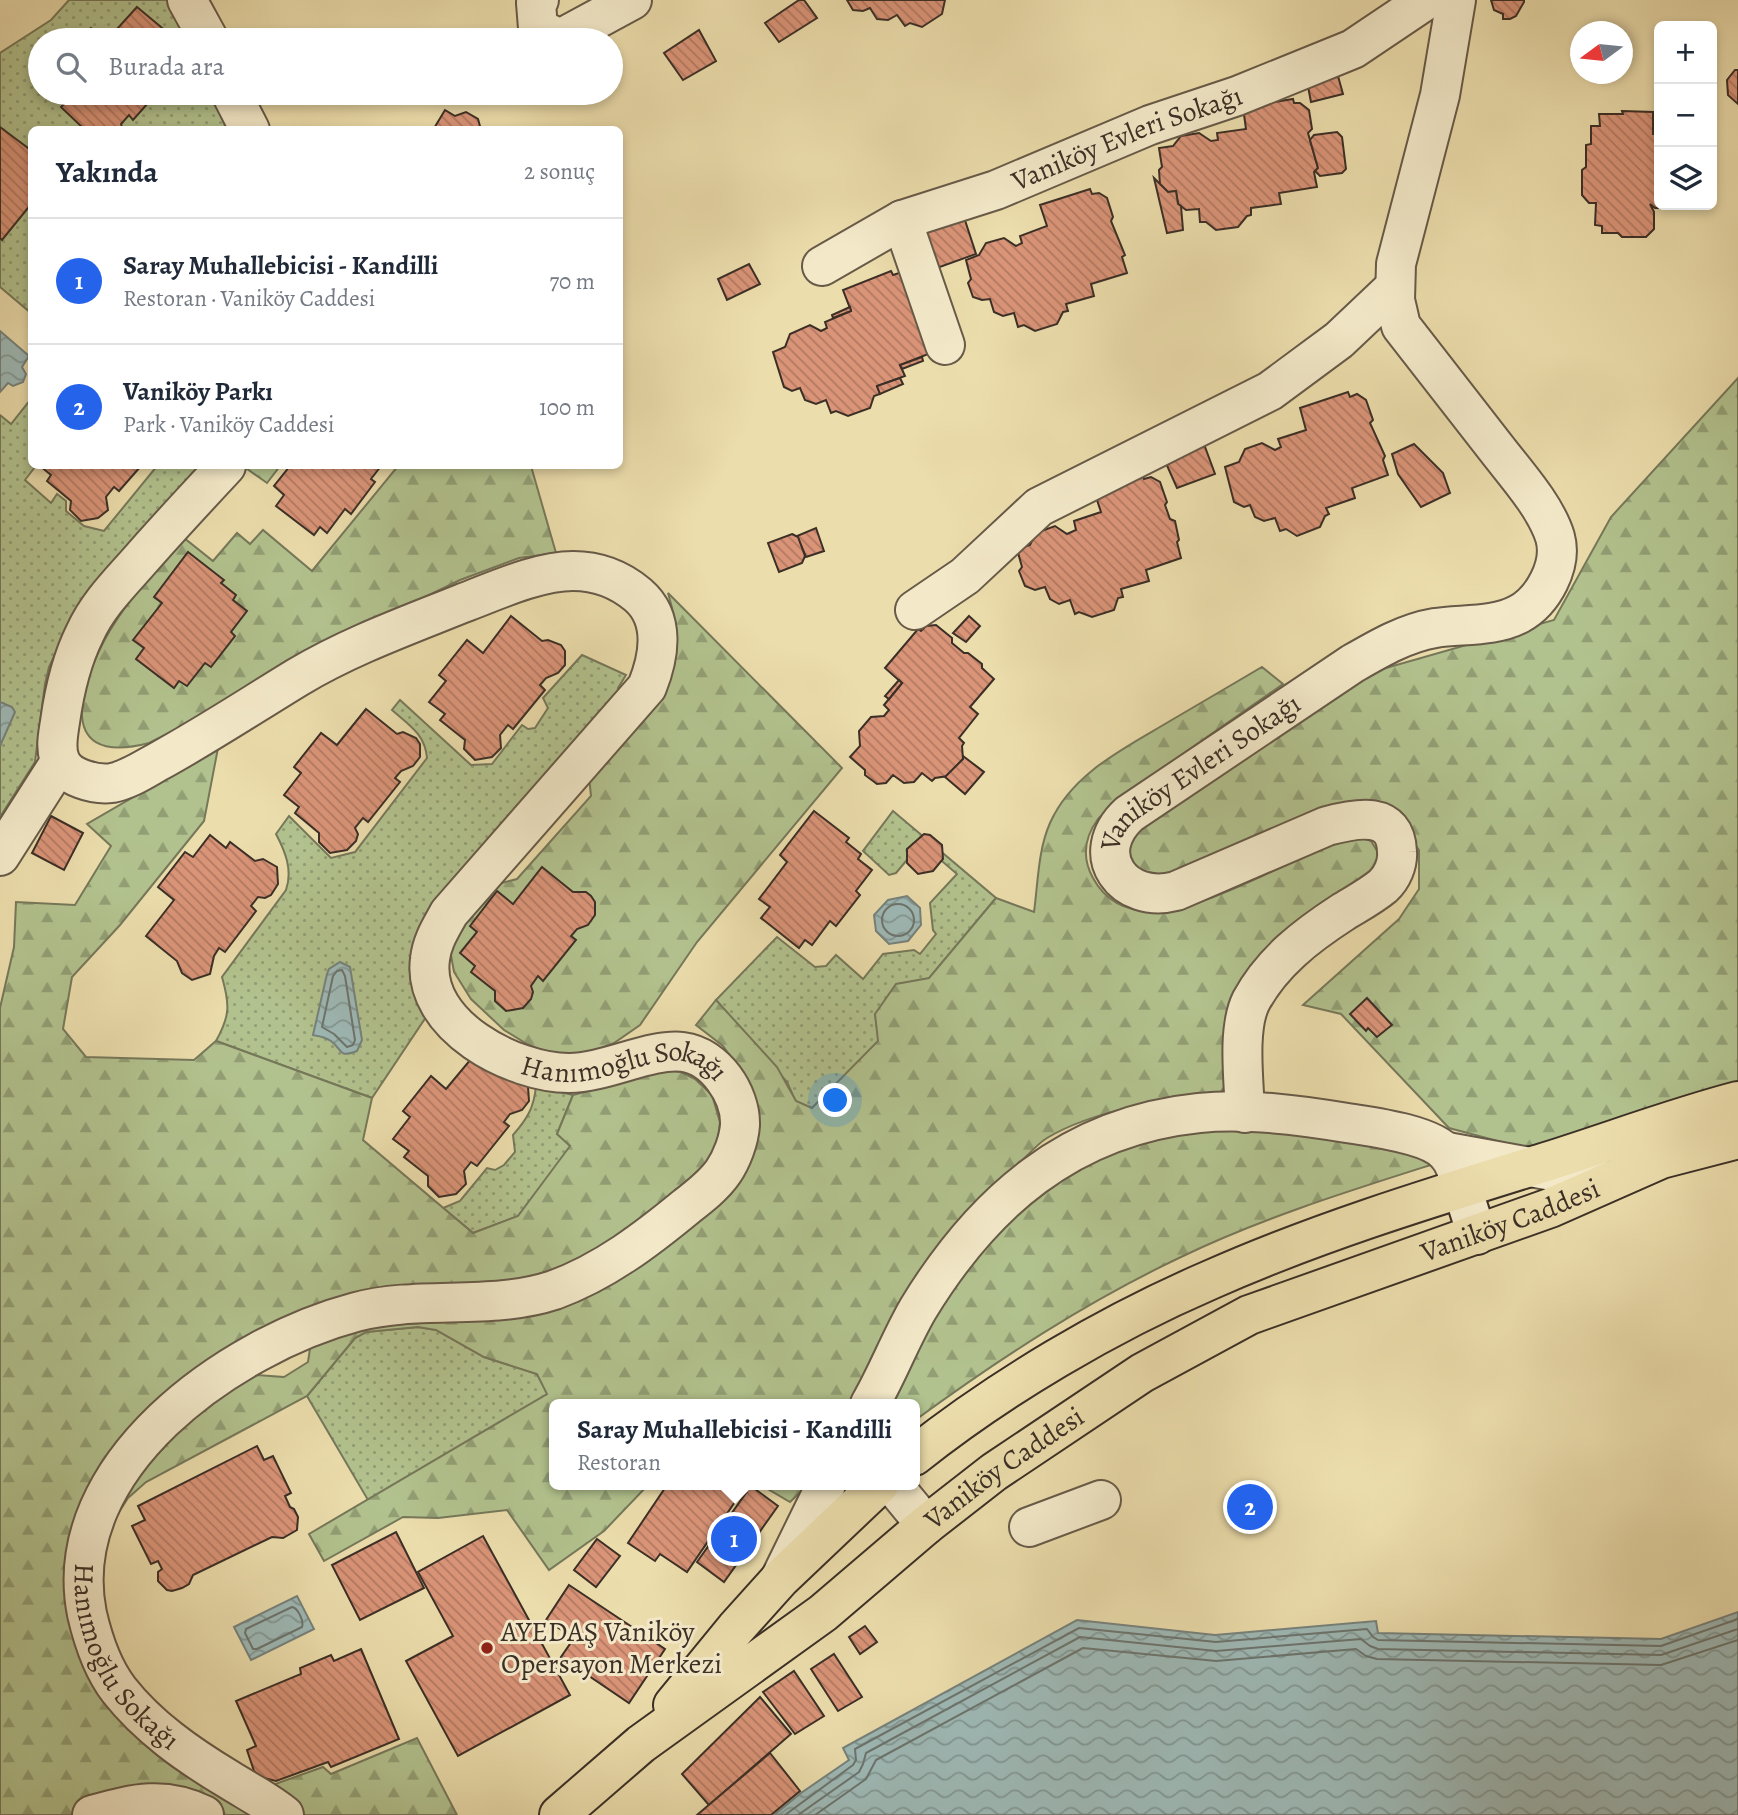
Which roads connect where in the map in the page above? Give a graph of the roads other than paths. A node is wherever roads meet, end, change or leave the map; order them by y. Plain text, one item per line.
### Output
1 (187, 0) edge
2 (539, 0) edge
3 (632, 0) edge
4 (1426, 0) edge
5 (1456, 0) edge
6 (202, 28) edge
7 (538, 28) edge
8 (580, 28) edge
9 (237, 105) edge
10 (248, 126) edge
11 (902, 220) junction
12 (822, 266) dead end
13 (1395, 287) junction
14 (945, 345) dead end
15 (223, 469) edge
16 (915, 610) dead end
17 (60, 762) junction
18 (0, 856) edge
19 (1738, 1101) edge
20 (1245, 1113) junction
21 (1738, 1139) edge
22 (1447, 1152) junction
23 (1529, 1167) junction
24 (1608, 1181) junction
25 (1462, 1188) junction
26 (1477, 1235) junction
27 (874, 1399) edge
28 (920, 1452) edge
29 (824, 1490) edge
30 (874, 1490) edge
31 (897, 1490) edge
32 (1101, 1500) dead end
33 (926, 1525) junction
34 (1029, 1527) dead end
35 (780, 1579) junction
36 (641, 1744) junction
37 (92, 1815) edge
38 (204, 1815) edge
39 (284, 1815) edge
40 (559, 1815) edge

1 - 6 street
2 - 7 street
3 - 8 street
4 - 11 street, Vaniköy Evleri Sokağı
5 - 13 street, Vaniköy Evleri Sokağı
9 - 10 street
11 - 12 street, Vaniköy Evleri Sokağı
11 - 14 street
13 - 16 street
13 - 20 street, Vaniköy Evleri Sokağı
15 - 17 street
17 - 18 street
17 - 39 street, Hanımoğlu Sokağı
19 - 23 main road, Vaniköy Caddesi
20 - 22 street
20 - 27 street
21 - 24 main road, Vaniköy Caddesi
22 - 23 street
22 - 25 street
23 - 24 street
23 - 25 main road, Vaniköy Caddesi
24 - 26 main road, Vaniköy Caddesi
25 - 26 street
25 - 28 main road, Vaniköy Caddesi
26 - 33 main road, Vaniköy Caddesi
29 - 35 street
30 - 35 main road
31 - 33 street
32 - 34 street
33 - 36 main road, Vaniköy Caddesi
35 - 36 main road
36 - 40 main road
37 - 38 street

